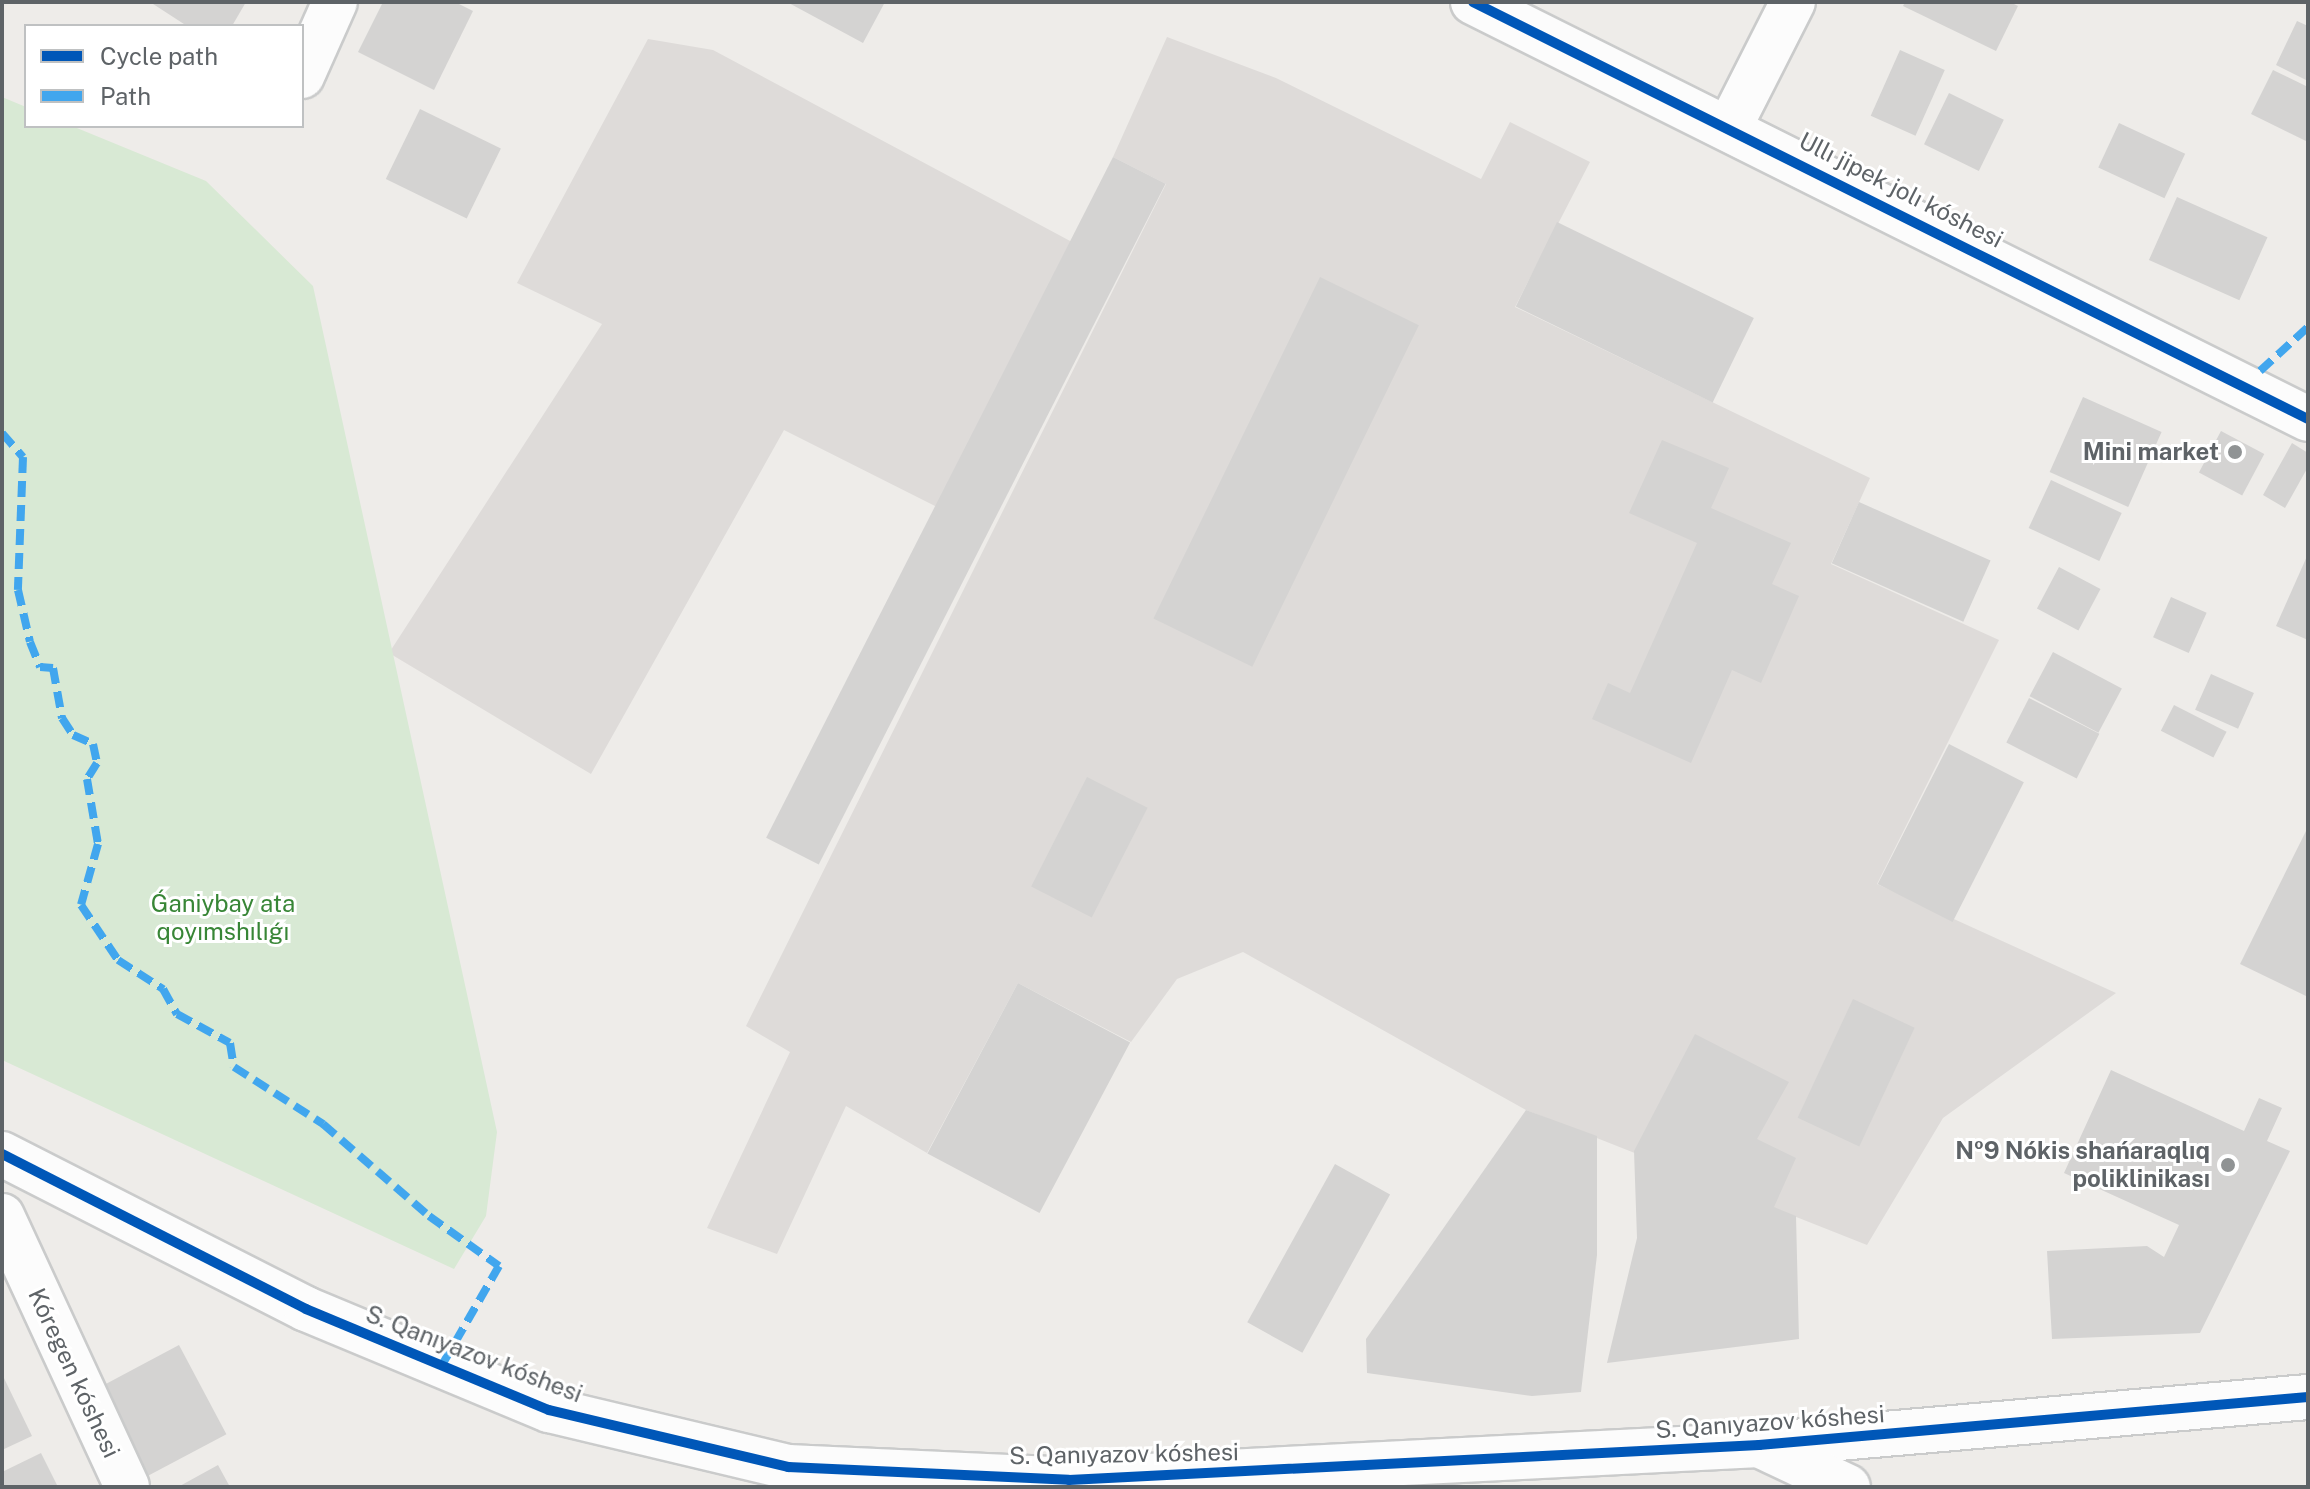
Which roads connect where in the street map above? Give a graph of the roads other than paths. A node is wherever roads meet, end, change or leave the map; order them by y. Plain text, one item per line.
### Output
1 (335, 2) edge
2 (1473, 2) edge
3 (1793, 2) edge
4 (304, 72) edge
5 (1730, 126) junction
6 (2308, 419) edge
7 (2, 1154) edge
8 (2, 1216) edge
9 (2308, 1397) edge
10 (1759, 1445) junction
11 (1068, 1484) edge
12 (127, 1487) edge
13 (1848, 1487) edge

1 - 4 street
2 - 5 street, Ullı jipek jolı kóshesi
3 - 5 street
5 - 6 street, Ullı jipek jolı kóshesi
7 - 11 street, S. Qanıyazov kóshesi
8 - 12 street, Kóregen kóshesi
9 - 10 street, S. Qanıyazov kóshesi
10 - 11 street, S. Qanıyazov kóshesi
10 - 13 street

